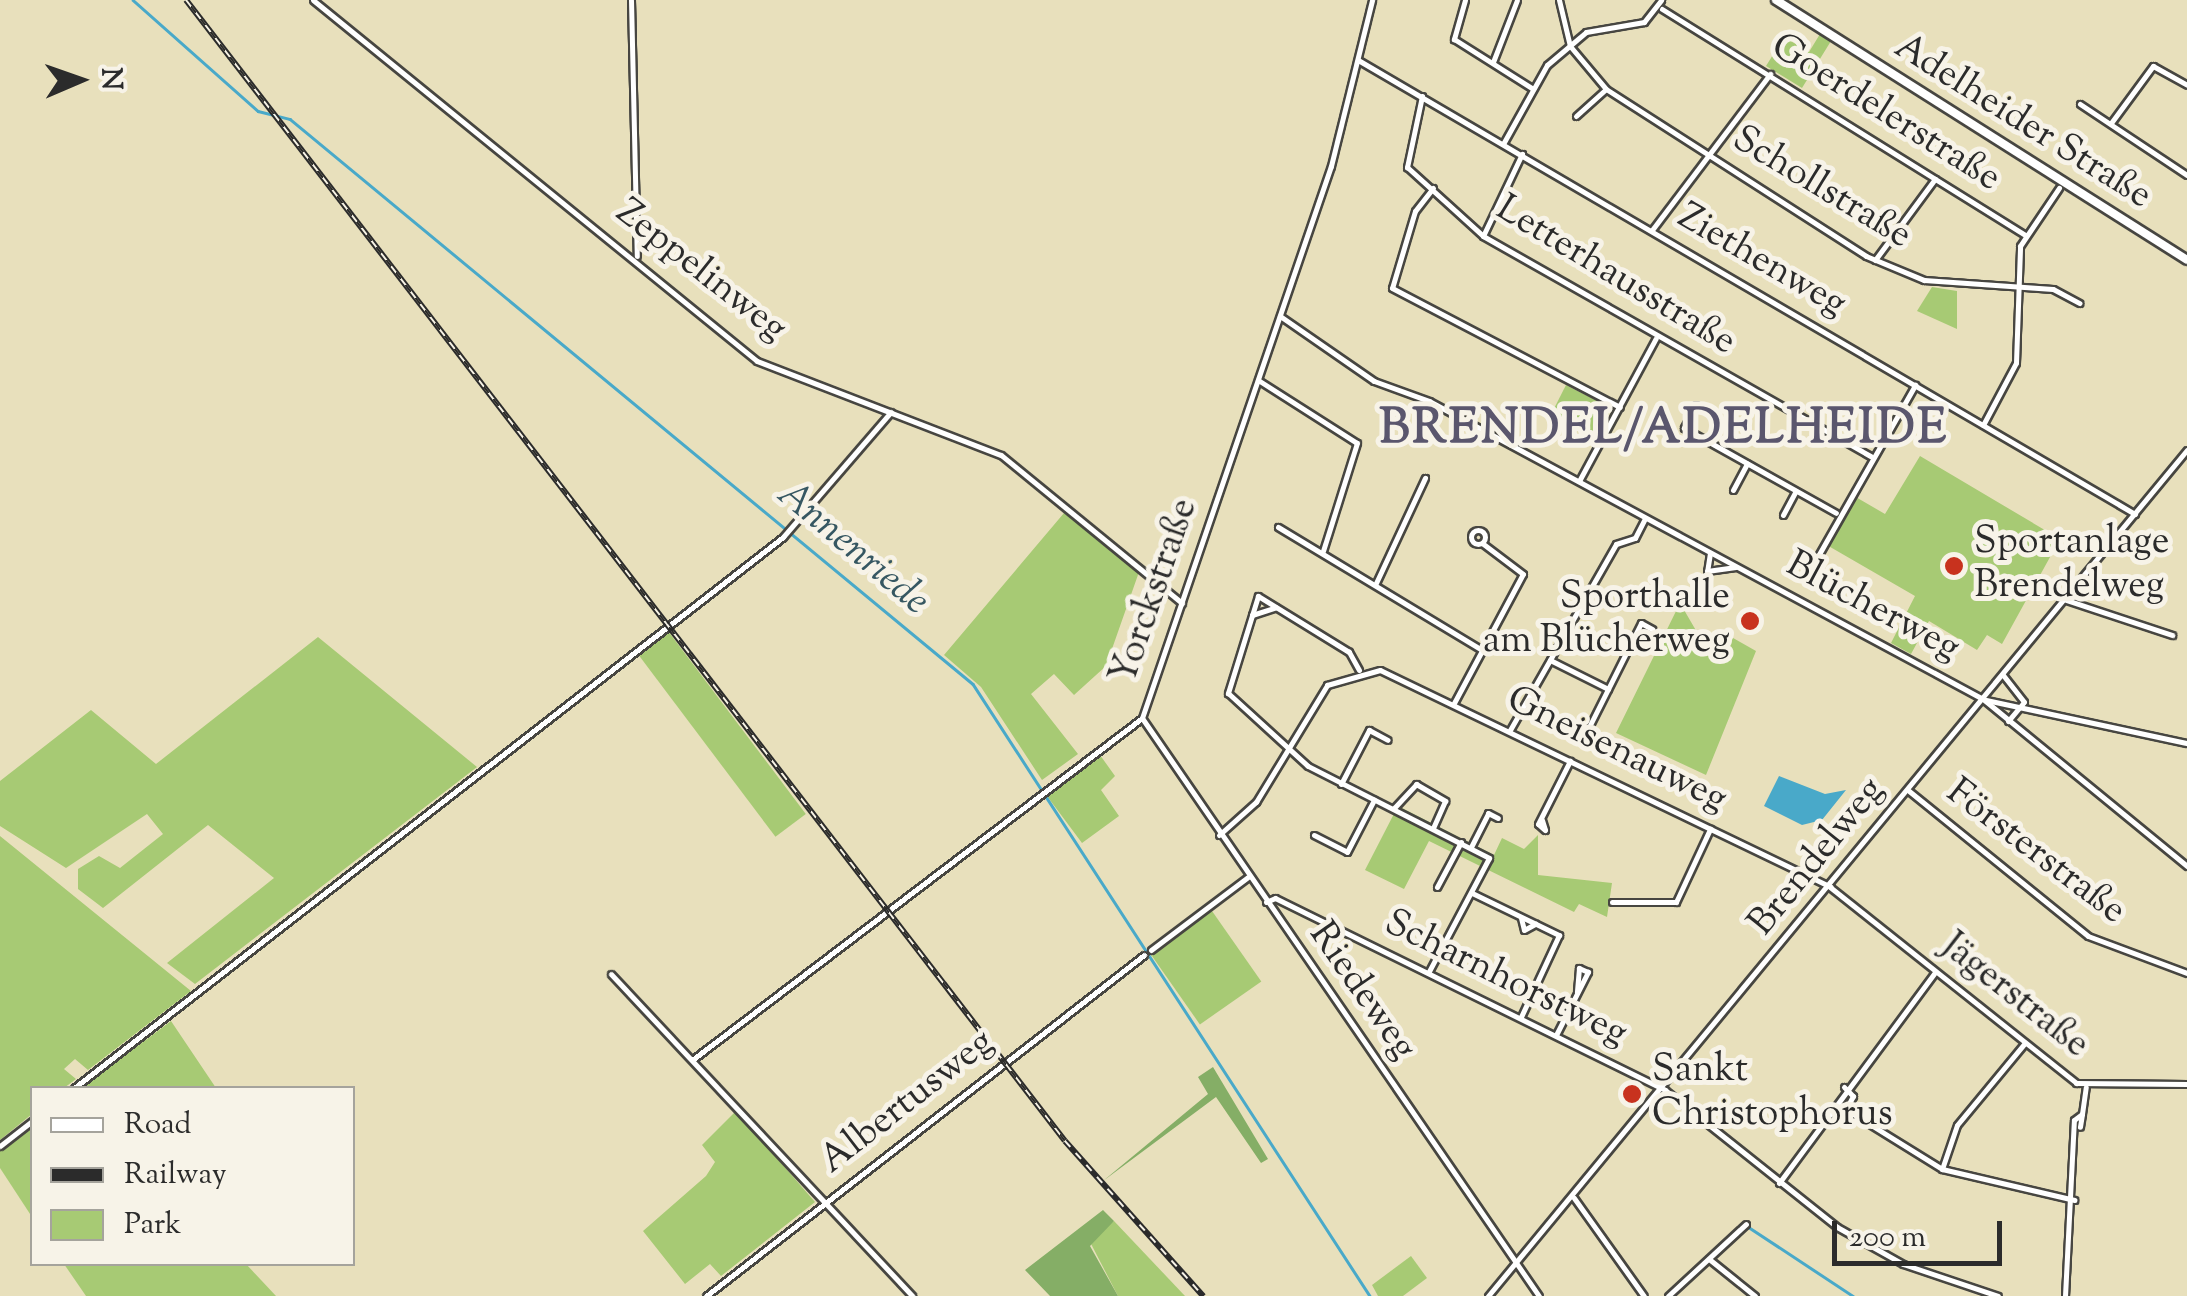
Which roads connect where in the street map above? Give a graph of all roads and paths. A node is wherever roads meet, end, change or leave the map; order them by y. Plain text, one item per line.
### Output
1 (313, 0) edge
2 (630, 0) edge
3 (1372, 0) edge
4 (1465, 0) edge
5 (1516, 0) edge
6 (1559, 0) edge
7 (1660, 0) edge
8 (1776, 0) edge
9 (1662, 9) junction
10 (1570, 46) junction
11 (1358, 60) junction
12 (1493, 62) junction
13 (1770, 74) junction
14 (2187, 85) edge
15 (1606, 88) junction
16 (1534, 89) junction
17 (1422, 95) junction
18 (2080, 104) dead end
19 (2111, 123) junction
20 (1588, 126) dead end
21 (1503, 144) junction
22 (1522, 154) junction
23 (1709, 154) junction
24 (2187, 175) edge
25 (1935, 178) junction
26 (2062, 185) junction
27 (1433, 188) junction
28 (1652, 230) junction
29 (1483, 236) junction
30 (2026, 236) junction
31 (637, 256) junction
32 (1875, 260) junction
33 (2187, 260) edge
34 (2015, 292) junction
35 (2079, 303) dead end
36 (1280, 316) junction
37 (1657, 337) junction
38 (1258, 380) junction
39 (1915, 385) junction
40 (1696, 406) dead end
41 (1620, 407) junction
42 (892, 412) junction
43 (1983, 425) junction
44 (2187, 450) edge
45 (1870, 456) junction
46 (1747, 464) junction
47 (1426, 478) dead end
48 (1579, 481) junction
49 (1732, 490) dead end
50 (1796, 491) junction
51 (1836, 513) junction
52 (2135, 514) junction
53 (1783, 515) dead end
54 (1646, 518) junction
55 (1278, 527) dead end
56 (1482, 543) dead end
57 (1324, 552) junction
58 (1710, 553) junction
59 (1818, 556) dead end
60 (1736, 566) junction
61 (1376, 583) junction
62 (2066, 600) junction
63 (1182, 602) junction
64 (1276, 607) junction
65 (1252, 614) junction
66 (1652, 629) dead end
67 (2172, 635) dead end
68 (1482, 650) junction
69 (1550, 660) junction
70 (1359, 670) junction
71 (2003, 674) junction
72 (1608, 689) junction
73 (1982, 699) junction
74 (2024, 702) junction
75 (1454, 703) junction
76 (1142, 718) junction
77 (2008, 721) junction
78 (1590, 724) dead end
79 (1510, 730) junction
80 (1388, 740) dead end
81 (2187, 743) edge
82 (1288, 748) junction
83 (1571, 760) junction
84 (1342, 784) junction
85 (1909, 791) junction
86 (1374, 800) junction
87 (1394, 808) junction
88 (1498, 818) dead end
89 (1542, 820) dead end
90 (1433, 828) junction
91 (1710, 828) junction
92 (1219, 834) junction
93 (1314, 835) dead end
94 (1461, 842) junction
95 (1471, 847) junction
96 (2187, 866) edge
97 (1248, 876) junction
98 (1830, 886) junction
99 (1436, 887) dead end
100 (1472, 893) junction
101 (1266, 902) junction
102 (1612, 902) dead end
103 (1151, 950) dead end
104 (1144, 955) dead end
105 (1936, 972) junction
106 (1428, 973) junction
107 (2187, 973) edge
108 (611, 974) dead end
109 (1577, 992) dead end
110 (1520, 1018) junction
111 (1556, 1035) junction
112 (2024, 1044) junction
113 (692, 1060) junction
114 (2187, 1084) edge
115 (77, 1086) edge
116 (1843, 1086) junction
117 (2086, 1086) junction
118 (1665, 1090) junction
119 (1844, 1108) junction
120 (30, 1123) edge
121 (0, 1146) edge
122 (1942, 1170) junction
123 (1779, 1183) junction
124 (1574, 1198) junction
125 (2074, 1200) junction
126 (824, 1202) junction
127 (1746, 1224) dead end
128 (1709, 1259) junction
129 (1519, 1266) junction
130 (1976, 1293) edge
131 (706, 1296) edge
132 (912, 1296) edge
133 (1488, 1296) edge
134 (1539, 1296) edge
135 (1644, 1296) edge
136 (1668, 1296) edge
137 (1755, 1296) edge
138 (1998, 1296) edge
139 (2064, 1296) edge

1 - 31 street, Zeppelinweg
2 - 31 street
3 - 11 street, Yorckstraße
4 - 12 street
5 - 12 street
6 - 10 street
7 - 9 street
8 - 26 main road, Adelheider Straße
9 - 10 street
9 - 13 street, Goerdelerstraße
10 - 15 street, Schollstraße
10 - 16 street
11 - 17 street, Ziethenweg
11 - 36 street, Yorckstraße
12 - 16 street
13 - 23 street
13 - 25 street, Goerdelerstraße
14 - 19 street
15 - 20 street
15 - 23 street, Schollstraße
16 - 21 street
17 - 21 street, Ziethenweg
17 - 27 street, Letterhausstraße
18 - 19 street
19 - 24 street
21 - 22 street, Ziethenweg
22 - 28 street, Ziethenweg
22 - 29 street
23 - 28 street
23 - 32 street, Schollstraße
25 - 30 street, Goerdelerstraße
25 - 32 street
26 - 30 street
26 - 33 main road, Adelheider Straße
27 - 29 street, Letterhausstraße
27 - 41 street
28 - 39 street, Ziethenweg
29 - 37 street, Letterhausstraße
30 - 34 street
31 - 42 street, Zeppelinweg
32 - 34 street, Schollstraße
34 - 35 street, Schollstraße
34 - 43 street
36 - 38 street, Yorckstraße
36 - 48 street, Blücherweg
37 - 41 street
37 - 45 street, Letterhausstraße
38 - 57 street
38 - 63 street, Yorckstraße
39 - 43 street, Ziethenweg
39 - 45 street
40 - 46 street
41 - 48 street
42 - 63 street, Zeppelinweg
42 - 115 street
43 - 52 street, Ziethenweg
44 - 52 street, Brendelweg
45 - 51 street
46 - 49 street
46 - 50 street
47 - 61 street
48 - 54 street, Blücherweg
50 - 51 street
50 - 53 street
51 - 59 street
52 - 62 street, Brendelweg
54 - 58 street, Blücherweg
54 - 69 street
55 - 57 street
56 - 68 street
57 - 61 street
58 - 60 street, Blücherweg
58 - 60 street, Blücherweg
60 - 73 street, Blücherweg
61 - 68 street
62 - 67 street
62 - 71 street, Brendelweg
63 - 76 street, Yorckstraße
64 - 65 street
64 - 65 street
64 - 70 street
65 - 82 street
66 - 72 street
68 - 75 street
69 - 72 street
69 - 79 street
70 - 75 street, Gneisenauweg
70 - 82 street
71 - 73 street, Brendelweg
71 - 74 street
72 - 78 street
73 - 74 street
73 - 77 street
73 - 85 street, Brendelweg
74 - 77 street
74 - 81 street
75 - 79 street, Gneisenauweg
76 - 92 street, Riedeweg
76 - 113 street, Yorckstraße
77 - 96 street
79 - 83 street, Gneisenauweg
80 - 84 street
82 - 84 street
82 - 92 street
83 - 89 street
83 - 91 street, Gneisenauweg
84 - 86 street
85 - 98 street, Brendelweg
85 - 107 street, Försterstraße
86 - 87 street
86 - 93 street
87 - 90 street
87 - 90 street
88 - 95 street
90 - 94 street
91 - 98 street, Gneisenauweg
91 - 102 street
92 - 97 street, Riedeweg
94 - 95 street
94 - 99 street
95 - 100 street
97 - 101 street, Riedeweg
97 - 103 street
98 - 105 street, Jägerstraße
98 - 118 street, Brendelweg
100 - 106 street
100 - 110 street
101 - 106 street, Scharnhorstweg
101 - 129 street, Riedeweg
104 - 126 street, Albertusweg
105 - 112 street, Jägerstraße
105 - 116 street
106 - 110 street, Scharnhorstweg
108 - 113 street
109 - 111 street
110 - 111 street, Scharnhorstweg
111 - 118 street, Scharnhorstweg
112 - 117 street, Jägerstraße
112 - 122 street
113 - 126 street
114 - 117 street, Jägerstraße
116 - 119 street
116 - 119 street
117 - 125 street
118 - 123 street, Scharnhorstweg
118 - 124 street, Brendelweg
119 - 122 street
119 - 123 street
120 - 121 street
122 - 125 street
123 - 130 street, Scharnhorstweg
124 - 129 street, Brendelweg
124 - 135 street
125 - 139 street
126 - 131 street, Albertusweg
126 - 132 street
127 - 128 street
128 - 136 street
128 - 137 street
129 - 133 street, Brendelweg
129 - 134 street, Riedeweg
130 - 138 street, Scharnhorstweg

